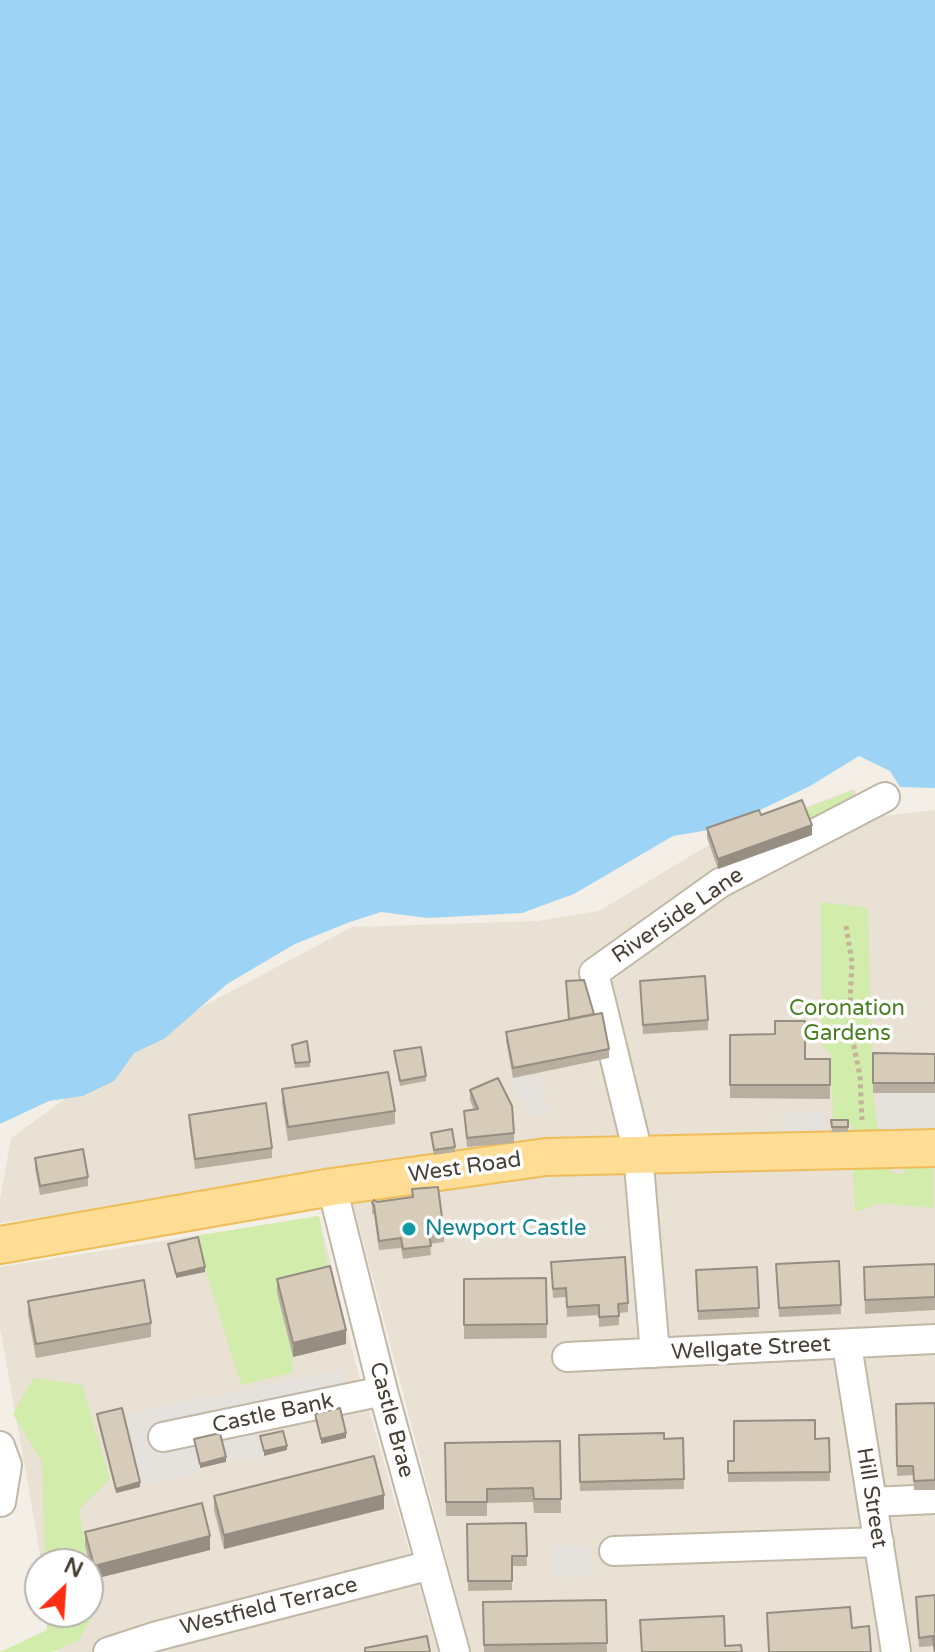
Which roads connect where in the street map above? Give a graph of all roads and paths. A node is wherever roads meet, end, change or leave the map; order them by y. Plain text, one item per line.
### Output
1 (885, 797) dead end
2 (846, 926) dead end
3 (935, 1148) edge
4 (863, 1149) junction
5 (638, 1153) junction
6 (332, 1187) junction
7 (0, 1245) edge
8 (935, 1339) edge
9 (847, 1345) junction
10 (655, 1353) junction
11 (567, 1357) dead end
12 (383, 1391) junction
13 (163, 1437) dead end
14 (0, 1446) edge
15 (935, 1499) edge
16 (1, 1502) edge
17 (872, 1502) junction
18 (879, 1542) junction
19 (614, 1551) dead end
20 (431, 1565) junction
21 (108, 1652) edge
22 (455, 1652) edge
23 (896, 1652) edge

1 - 5 street, Riverside Lane
2 - 4 path
3 - 4 main road, West Road
4 - 5 main road, West Road
5 - 6 main road, West Road
5 - 10 street
6 - 7 main road, West Road
6 - 12 street, Castle Brae
8 - 9 street, Wellgate Street
9 - 10 street, Wellgate Street
9 - 17 street, Hill Street
10 - 11 street, Wellgate Street
12 - 13 street, Castle Bank
12 - 20 street, Castle Brae
14 - 16 street
15 - 17 street
17 - 18 street, Hill Street
18 - 19 street
18 - 23 street, Hill Street
20 - 21 street, Westfield Terrace
20 - 22 street, Castle Brae

